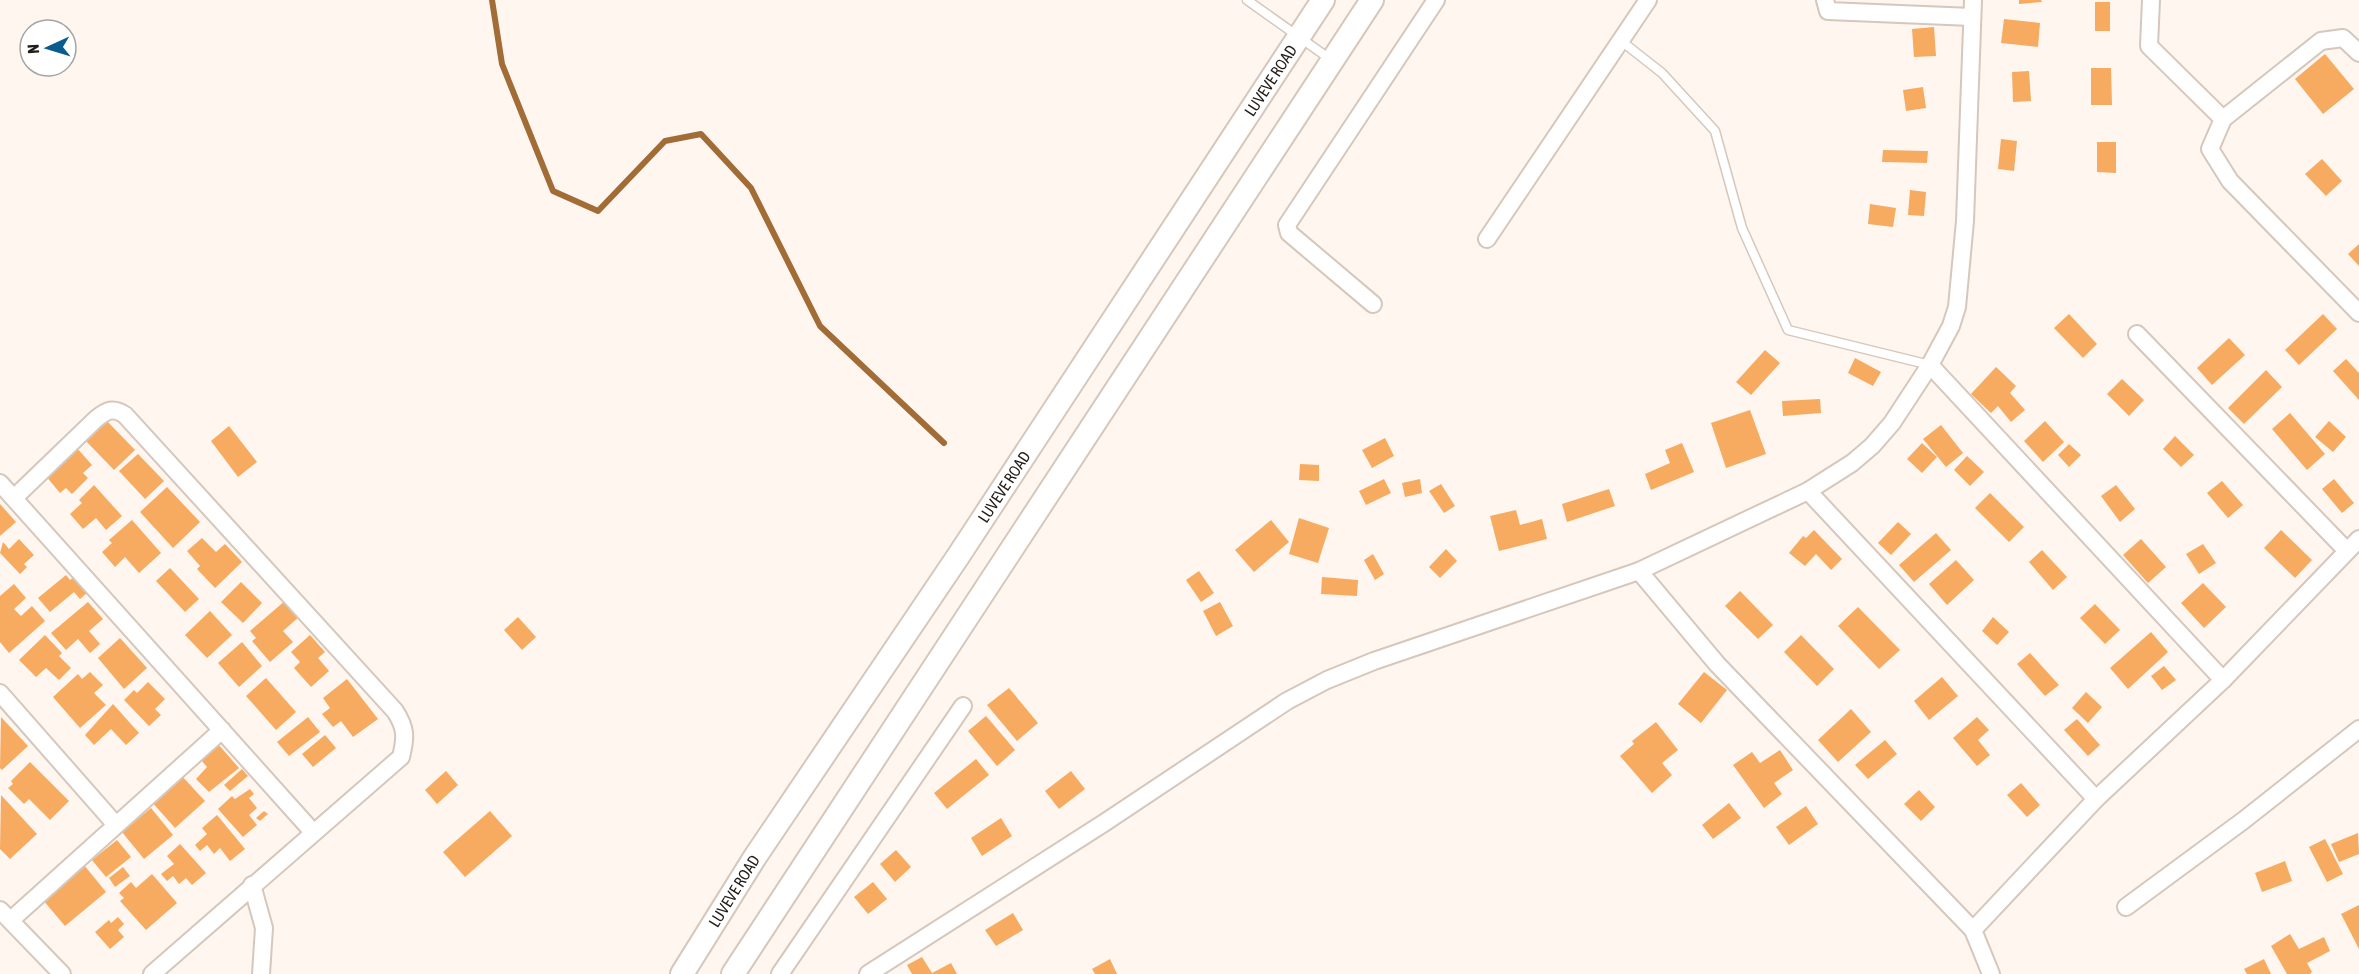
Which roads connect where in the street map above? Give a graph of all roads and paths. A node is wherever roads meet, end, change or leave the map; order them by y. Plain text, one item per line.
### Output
1 (1247, 0) edge
2 (1323, 0) edge
3 (1372, 0) edge
4 (1436, 0) edge
5 (1648, 0) edge
6 (1825, 0) edge
7 (2151, 0) edge
8 (1972, 8) edge
9 (1299, 37) junction
10 (1620, 40) junction
11 (2359, 52) edge
12 (1333, 61) junction
13 (2223, 119) junction
14 (1487, 239) dead end
15 (1373, 304) dead end
16 (2359, 313) edge
17 (2137, 334) dead end
18 (1930, 365) junction
19 (0, 483) edge
20 (1808, 491) junction
21 (15, 497) junction
22 (2353, 545) edge
23 (1639, 571) junction
24 (2223, 680) junction
25 (0, 693) edge
26 (963, 706) dead end
27 (2359, 729) edge
28 (222, 730) junction
29 (2096, 799) junction
30 (116, 825) junction
31 (312, 831) junction
32 (252, 885) junction
33 (2126, 907) dead end
34 (4, 914) edge
35 (1972, 930) junction
36 (62, 974) edge
37 (152, 974) edge
38 (261, 974) edge
39 (682, 974) edge
40 (733, 974) edge
41 (780, 974) edge
42 (868, 974) edge
43 (1991, 974) edge

1 - 9 lane
2 - 9 street, LUVEVE ROAD
3 - 12 street
4 - 15 street
5 - 10 street
6 - 8 street
7 - 13 street
8 - 18 street
9 - 12 lane
9 - 39 street, LUVEVE ROAD
10 - 14 street
10 - 18 lane
11 - 13 street
12 - 40 street
13 - 16 street
17 - 22 street
18 - 20 street
18 - 24 street
19 - 21 street
20 - 23 street
20 - 29 street
21 - 28 street
21 - 31 street
22 - 24 street
23 - 35 street
23 - 42 street
24 - 29 street
25 - 30 street
26 - 41 street
27 - 33 street
28 - 30 street
28 - 31 street
29 - 35 street
30 - 34 street
31 - 32 street
32 - 37 street
32 - 38 street
34 - 36 street
35 - 43 street

